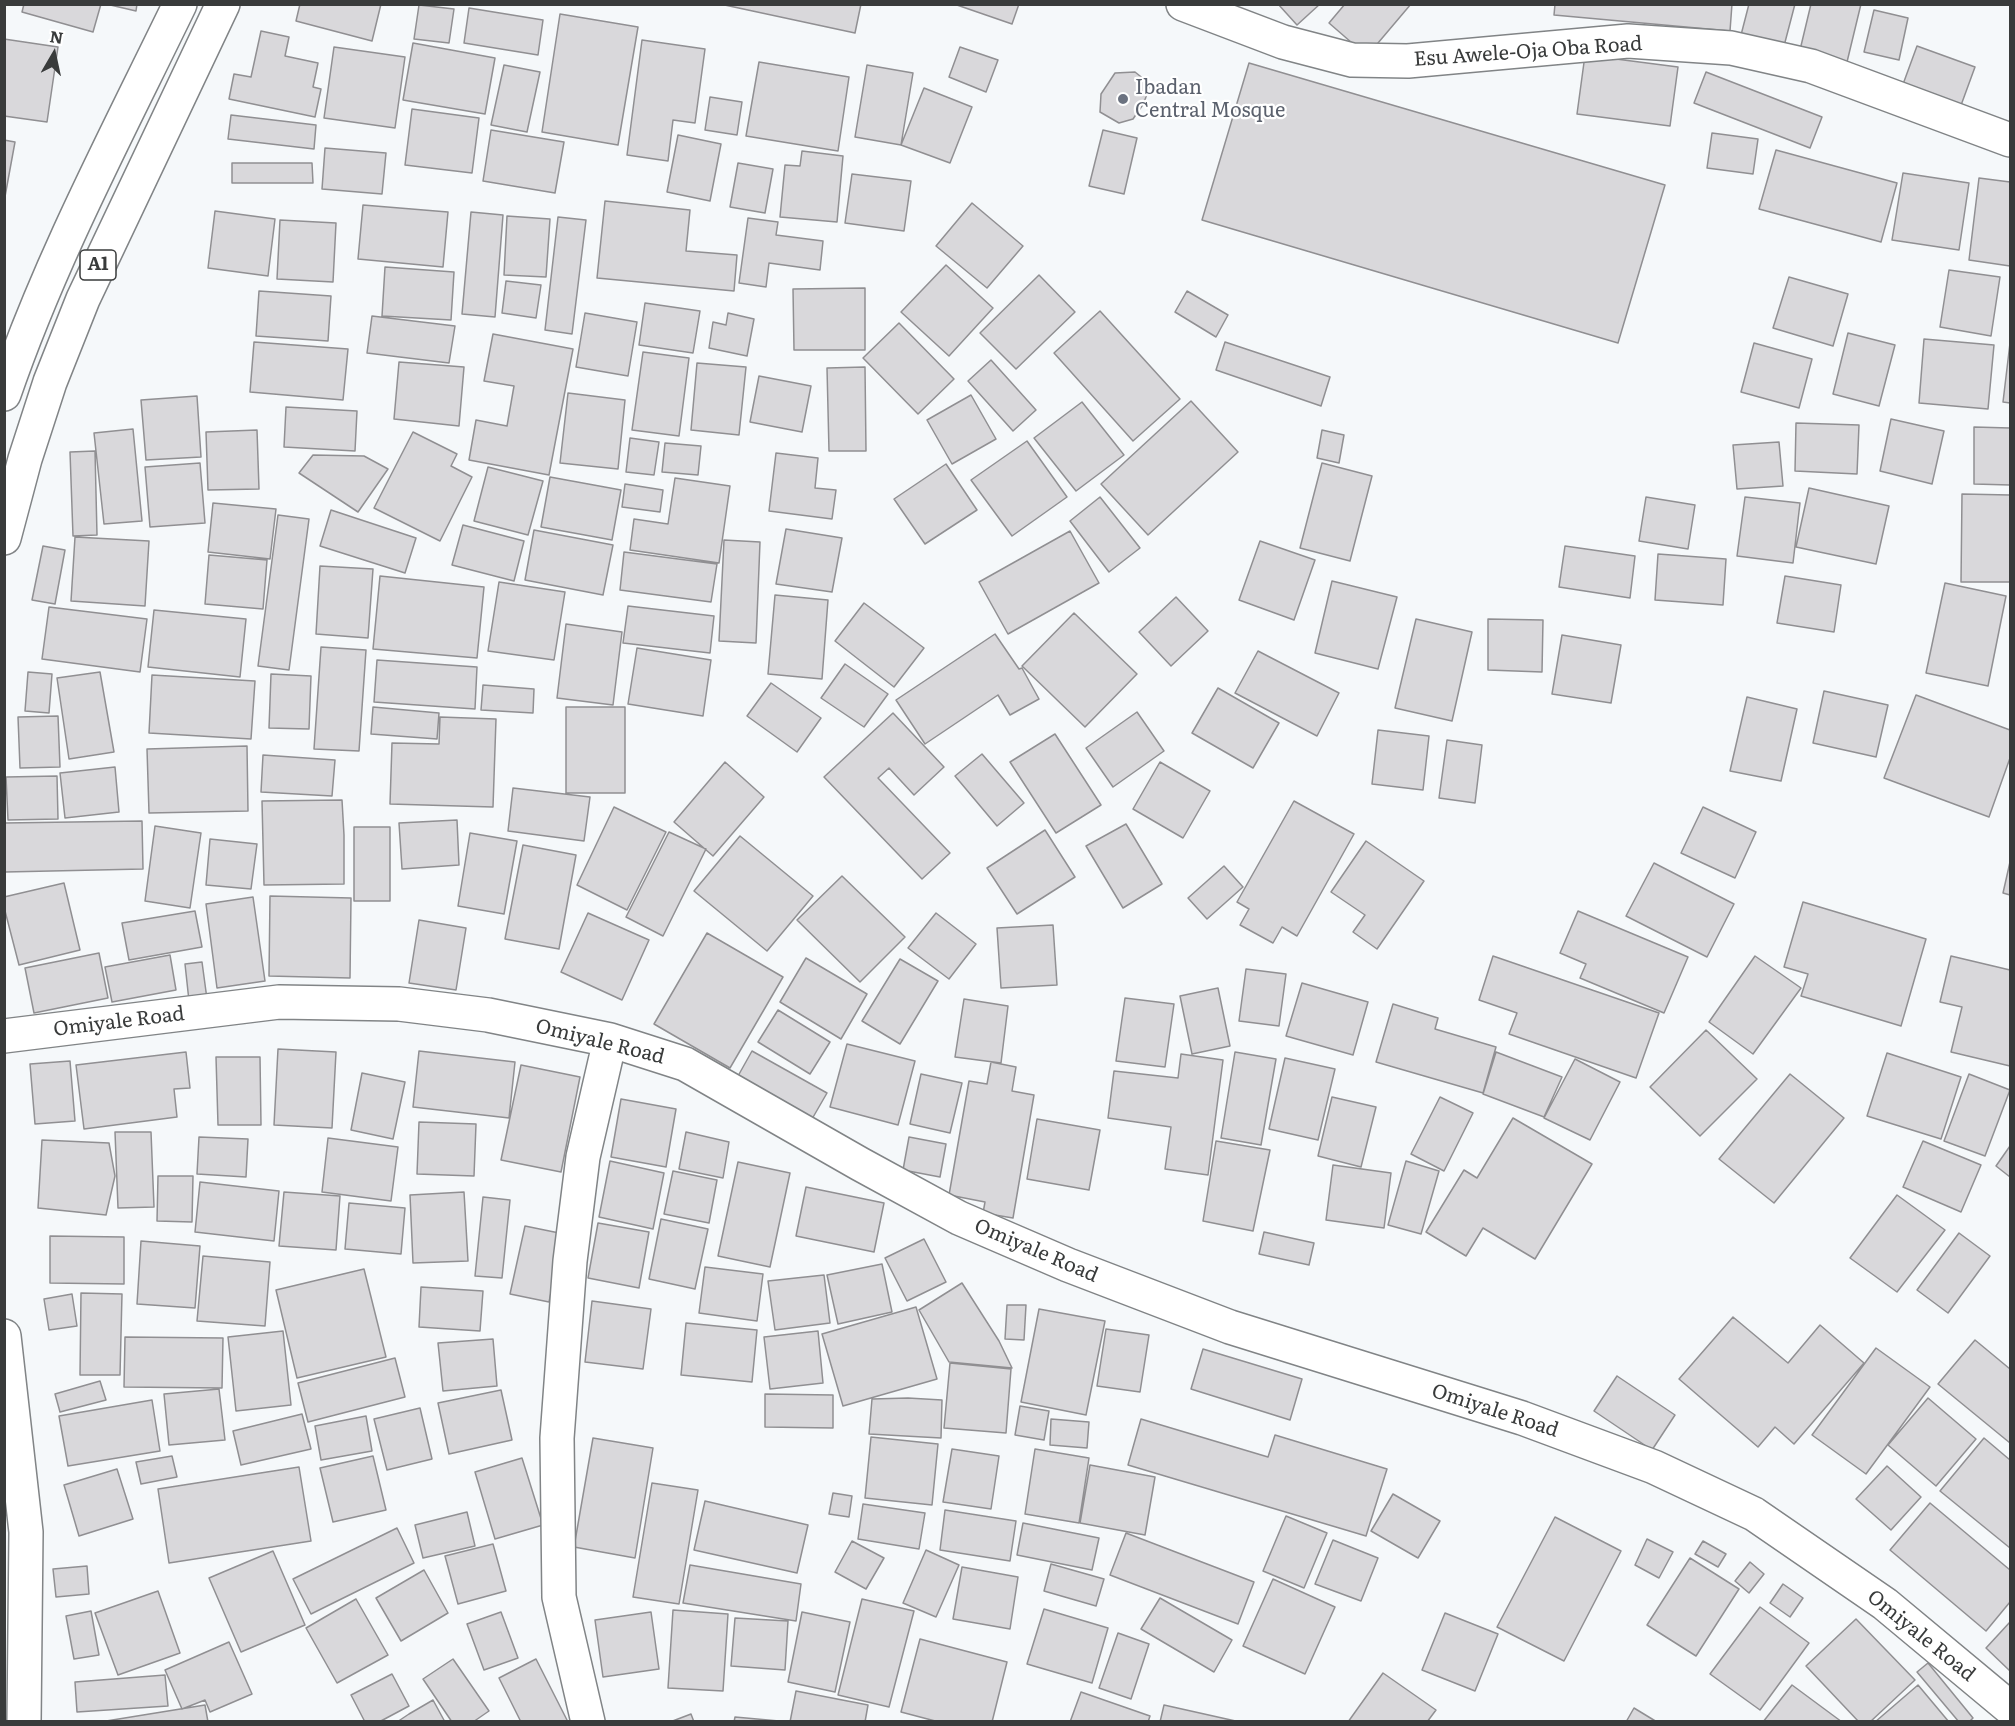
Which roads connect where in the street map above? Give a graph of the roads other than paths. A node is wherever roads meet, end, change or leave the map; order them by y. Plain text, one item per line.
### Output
1 (180, 4) edge
2 (223, 4) edge
3 (1183, 4) edge
4 (2010, 140) edge
5 (4, 394) edge
6 (4, 538) edge
7 (4, 1036) edge
8 (610, 1040) junction
9 (4, 1336) edge
10 (2010, 1708) edge
11 (24, 1722) edge
12 (588, 1722) edge

1 - 5 main road, A1
2 - 6 main road, A1
3 - 4 main road, Esu Awele-Oja Oba Road
7 - 8 main road, Omiyale Road
8 - 10 main road, Omiyale Road
8 - 12 main road
9 - 11 main road

